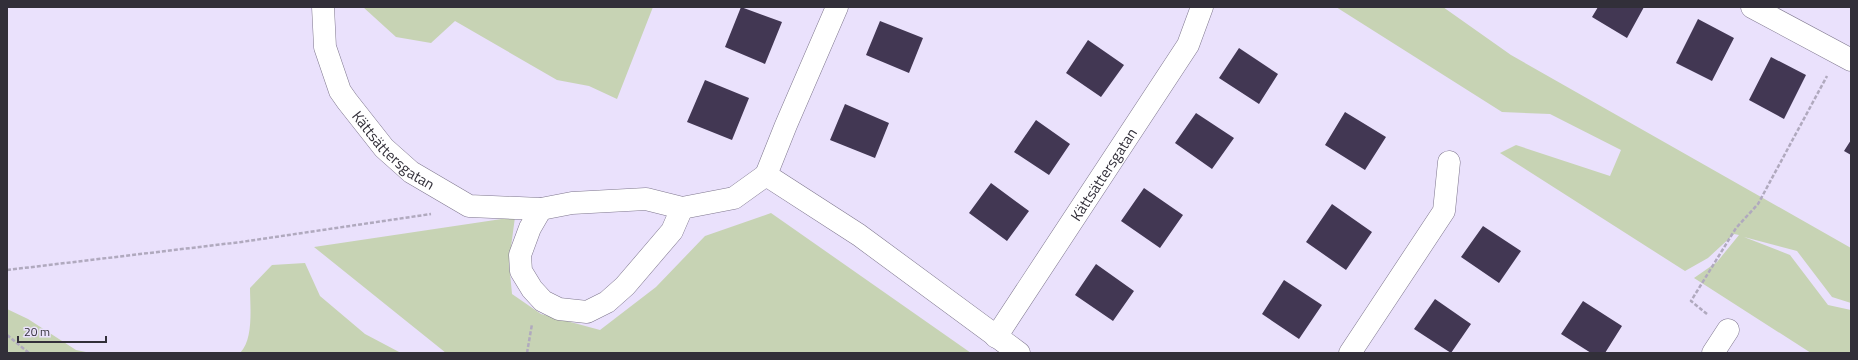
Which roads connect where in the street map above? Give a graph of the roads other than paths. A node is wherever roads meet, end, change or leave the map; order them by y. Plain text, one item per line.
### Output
1 (323, 7) edge
2 (838, 7) edge
3 (1202, 7) edge
4 (1752, 7) edge
5 (1845, 57) edge
6 (1449, 162) dead end
7 (766, 175) junction
8 (682, 208) junction
9 (541, 209) junction
10 (1728, 330) road end
11 (996, 337) junction
12 (1018, 353) edge
13 (1350, 353) edge
14 (1713, 353) edge

1 - 9 street, Kättsättersgatan
2 - 7 street
3 - 11 street, Kättsättersgatan
4 - 5 street
6 - 13 street
7 - 8 street, Kättsättersgatan
7 - 11 street
8 - 9 street, Kättsättersgatan
8 - 9 street
10 - 14 street
11 - 12 street

